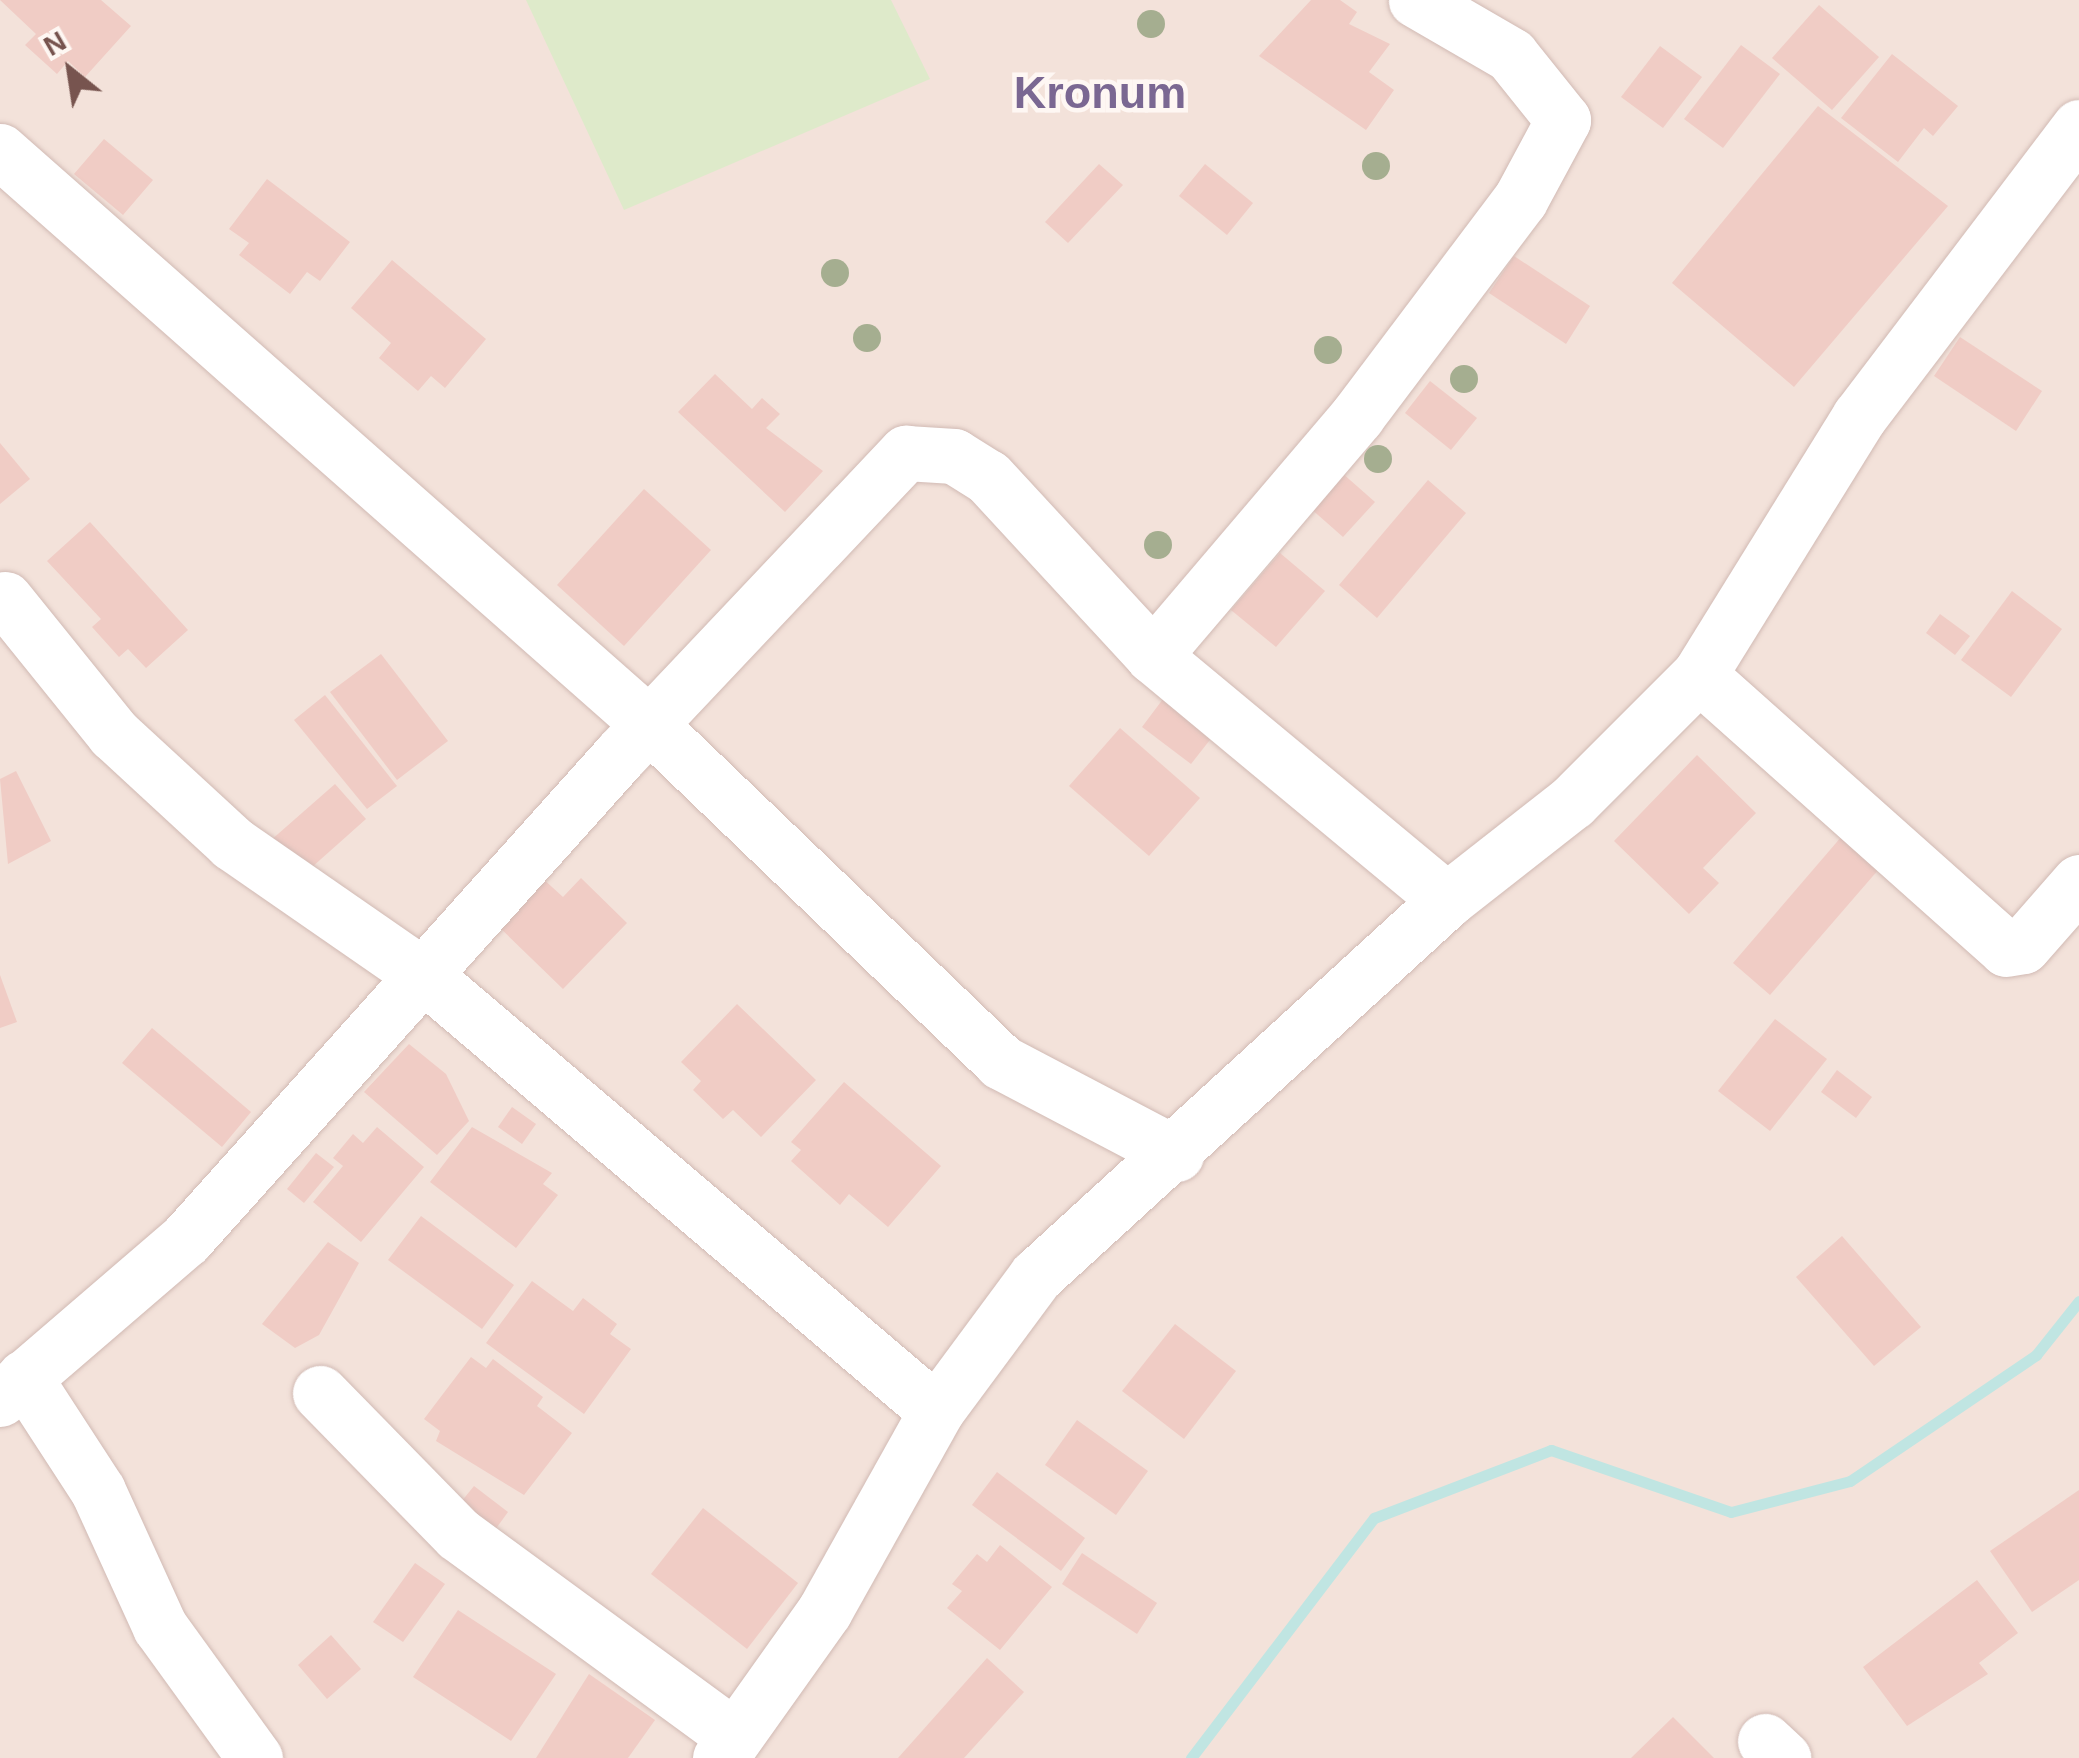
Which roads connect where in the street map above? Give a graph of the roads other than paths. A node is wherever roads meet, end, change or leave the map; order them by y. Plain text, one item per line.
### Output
1 (1416, 0) edge
2 (2079, 126) edge
3 (0, 151) edge
4 (6, 600) dead end
5 (1153, 656) junction
6 (1699, 675) junction
7 (650, 725) junction
8 (2079, 882) edge
9 (1446, 900) junction
10 (427, 978) junction
11 (1176, 1154) junction
12 (12, 1388) edge
13 (320, 1393) dead end
14 (936, 1411) junction
15 (727, 1748) edge
16 (255, 1758) edge

1 - 5 street
2 - 6 street
3 - 7 street
4 - 10 street
5 - 7 street
5 - 9 street
6 - 8 street
6 - 9 street
7 - 10 street
7 - 11 street
9 - 11 street
10 - 12 street
10 - 14 street
11 - 14 street
12 - 16 street
13 - 15 street
14 - 15 street

